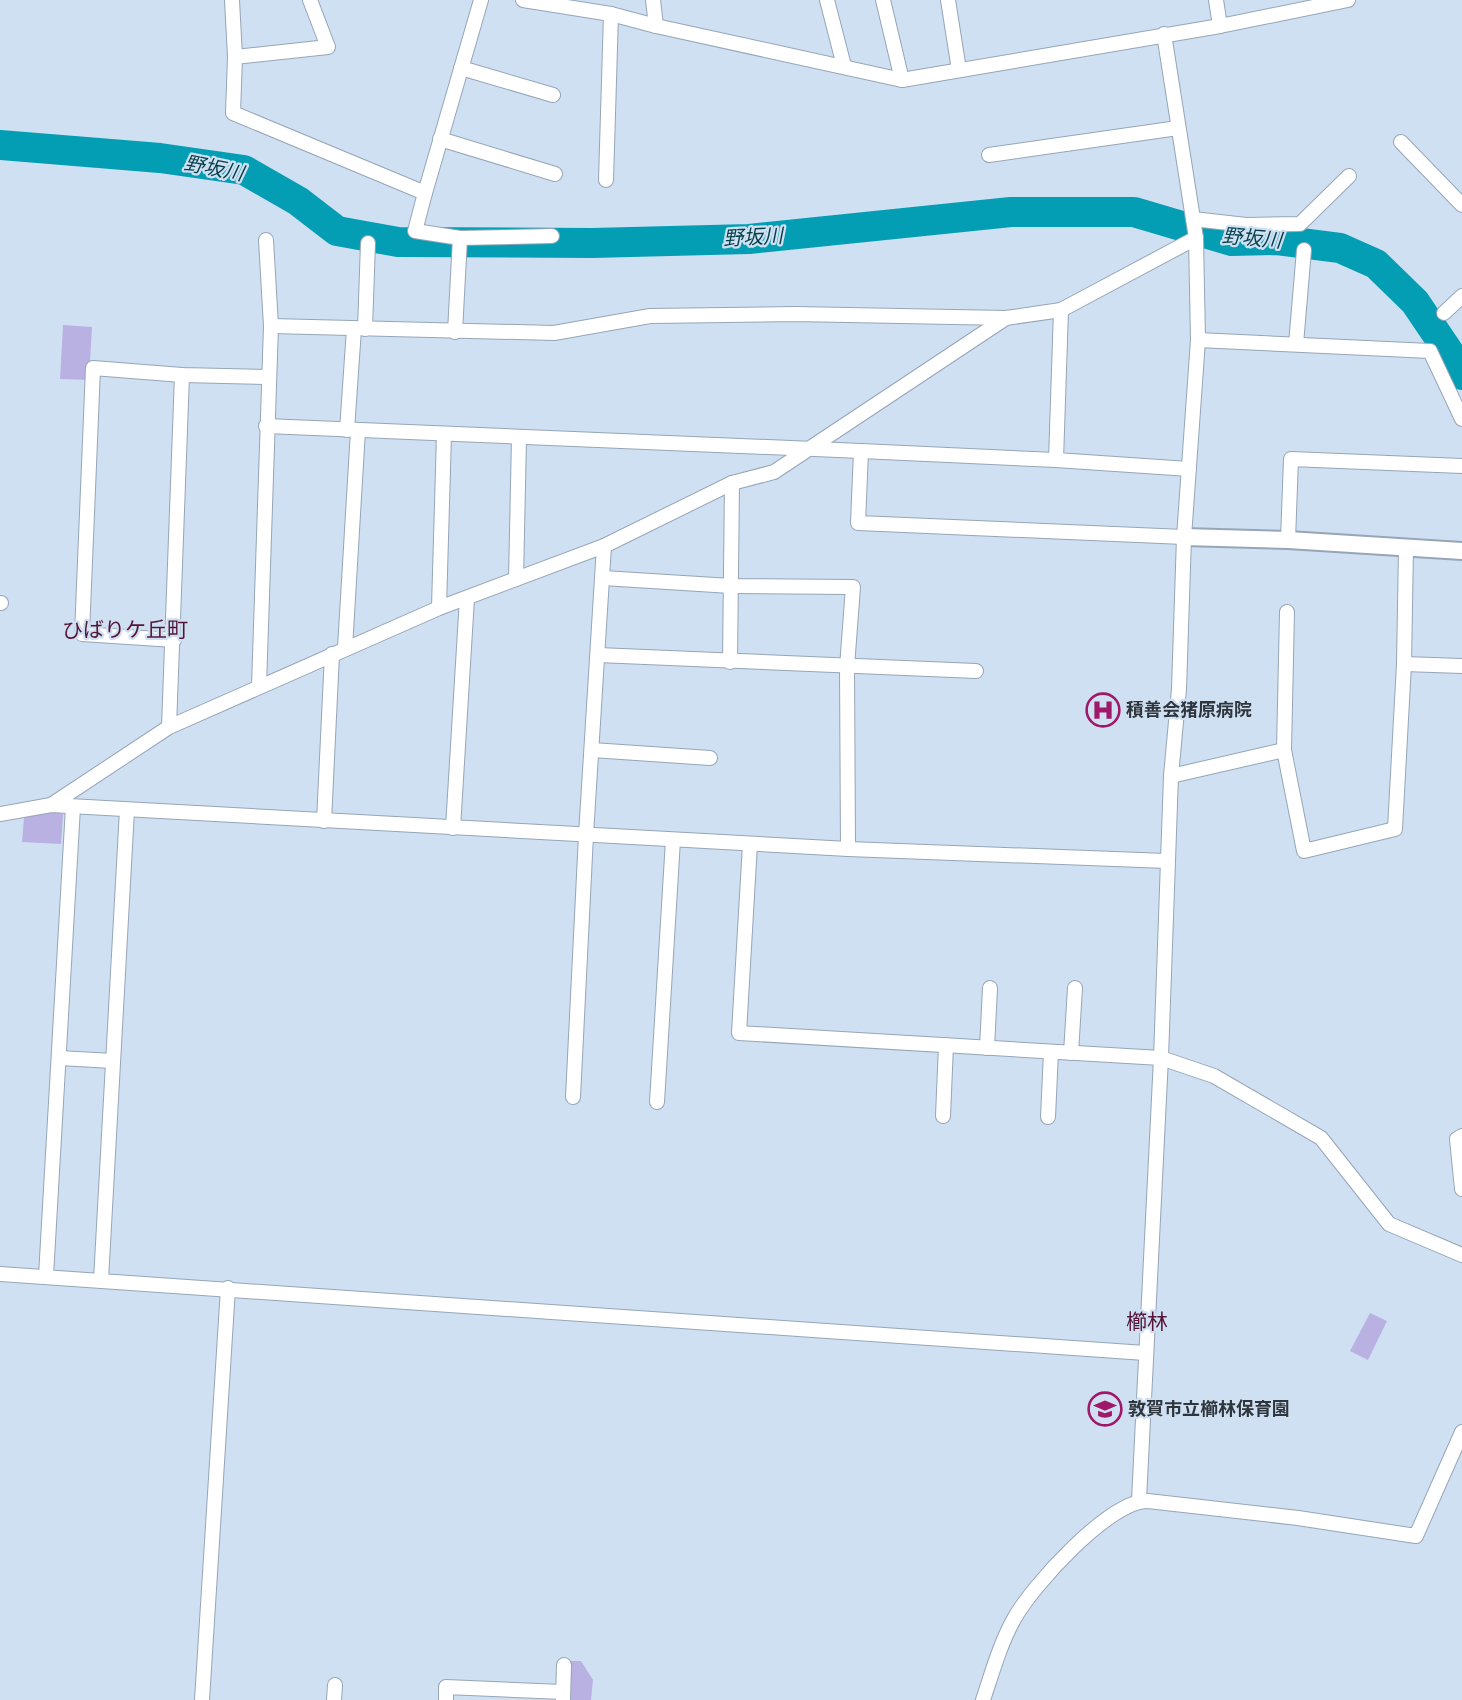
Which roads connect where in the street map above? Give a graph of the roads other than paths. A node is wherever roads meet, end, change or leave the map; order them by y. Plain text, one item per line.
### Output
1 (232, 0) edge
2 (310, 0) edge
3 (481, 0) edge
4 (523, 0) edge
5 (653, 0) edge
6 (827, 0) edge
7 (883, 0) edge
8 (948, 0) edge
9 (1216, 0) edge
10 (1348, 0) edge
11 (611, 14) junction
12 (656, 26) junction
13 (1220, 26) junction
14 (1164, 34) junction
15 (236, 57) junction
16 (844, 66) junction
17 (461, 68) junction
18 (959, 70) junction
19 (902, 80) junction
20 (553, 95) dead end
21 (1178, 128) junction
22 (440, 139) junction
23 (1401, 142) dead end
24 (989, 155) dead end
25 (555, 174) dead end
26 (1349, 176) dead end
27 (606, 180) dead end
28 (424, 193) junction
29 (1462, 205) edge
30 (1193, 219) junction
31 (552, 236) dead end
32 (460, 238) junction
33 (1196, 238) junction
34 (266, 240) dead end
35 (368, 243) dead end
36 (1304, 250) dead end
37 (1462, 296) edge
38 (1061, 310) junction
39 (1444, 313) dead end
40 (1006, 318) junction
41 (271, 326) junction
42 (360, 329) junction
43 (454, 332) junction
44 (1198, 340) junction
45 (1296, 344) junction
46 (182, 375) junction
47 (268, 377) junction
48 (1462, 419) edge
49 (266, 426) junction
50 (352, 430) junction
51 (444, 434) junction
52 (519, 438) junction
53 (806, 451) junction
54 (861, 451) junction
55 (1056, 460) junction
56 (1462, 466) edge
57 (1189, 470) junction
58 (732, 483) junction
59 (1184, 537) junction
60 (1288, 540) junction
61 (604, 546) junction
62 (1406, 549) junction
63 (1462, 551) edge
64 (603, 578) junction
65 (516, 579) junction
66 (731, 586) junction
67 (467, 598) junction
68 (439, 608) junction
69 (1287, 612) dead end
70 (174, 640) junction
71 (339, 651) junction
72 (598, 656) junction
73 (730, 662) junction
74 (1404, 664) junction
75 (1462, 666) edge
76 (847, 667) junction
77 (976, 670) dead end
78 (259, 686) junction
79 (169, 727) junction
80 (592, 750) junction
81 (1284, 750) junction
82 (710, 758) dead end
83 (1171, 776) junction
84 (51, 806) junction
85 (73, 807) junction
86 (126, 810) junction
87 (0, 814) edge
88 (324, 821) junction
89 (453, 828) junction
90 (586, 835) junction
91 (672, 840) junction
92 (750, 844) junction
93 (848, 849) junction
94 (1167, 861) junction
95 (990, 988) dead end
96 (1075, 988) dead end
97 (946, 1045) junction
98 (987, 1048) junction
99 (1051, 1052) junction
100 (1071, 1053) junction
101 (59, 1058) junction
102 (1161, 1058) junction
103 (113, 1061) junction
104 (573, 1097) dead end
105 (657, 1102) dead end
106 (943, 1116) dead end
107 (1048, 1117) dead end
108 (1462, 1136) edge
109 (1462, 1189) edge
110 (1462, 1255) edge
111 (0, 1274) edge
112 (46, 1276) junction
113 (101, 1280) junction
114 (228, 1288) junction
115 (1145, 1353) junction
116 (1462, 1434) edge
117 (1139, 1500) junction
118 (564, 1665) dead end
119 (335, 1684) dead end
120 (563, 1696) edge
121 (202, 1700) edge
122 (334, 1700) edge
123 (446, 1700) edge
124 (983, 1700) edge

1 - 15 street
2 - 15 street
3 - 17 street
4 - 11 street
5 - 12 street
6 - 16 street
7 - 19 street
8 - 18 street
9 - 13 street
10 - 13 street
11 - 12 street
11 - 27 street
12 - 16 street
13 - 14 street
14 - 18 street
14 - 21 street
15 - 28 street
16 - 19 street
17 - 20 street
17 - 22 street
18 - 19 street
21 - 24 street
21 - 30 street
22 - 25 street
22 - 28 street
23 - 29 street
26 - 30 street
28 - 32 street
30 - 33 street
31 - 32 street
32 - 43 street
33 - 38 street
33 - 44 street
34 - 41 street
35 - 42 street
36 - 45 street
37 - 39 street
38 - 40 street
38 - 55 street
40 - 43 street
40 - 53 street
41 - 42 street
41 - 47 street
42 - 43 street
42 - 50 street
44 - 45 street
44 - 57 street
45 - 48 street
46 - 47 street
46 - 70 street
46 - 70 street
47 - 49 street
49 - 50 street
49 - 78 street
50 - 51 street
50 - 71 street
51 - 52 street
51 - 68 street
52 - 53 street
52 - 65 street
53 - 54 street
53 - 58 street
54 - 55 street
54 - 59 street
55 - 57 street
56 - 60 street
57 - 59 street
58 - 61 street
58 - 66 street
59 - 60 street
59 - 83 street
60 - 62 street
61 - 64 street
61 - 65 street
62 - 63 street
62 - 74 street
64 - 66 street
64 - 72 street
65 - 67 street
66 - 73 street
66 - 76 street
67 - 68 street
67 - 89 street
68 - 71 street
69 - 81 street
70 - 79 street
71 - 78 street
71 - 88 street
72 - 73 street
72 - 80 street
73 - 76 street
74 - 75 street
74 - 81 street
76 - 77 street
76 - 93 street
78 - 79 street
79 - 84 street
80 - 82 street
80 - 90 street
81 - 83 street
83 - 94 street
84 - 85 street
84 - 87 street
85 - 86 street
85 - 101 street
86 - 88 street
86 - 103 street
88 - 89 street
89 - 90 street
90 - 91 street
90 - 104 street
91 - 92 street
91 - 105 street
92 - 93 street
92 - 97 street
93 - 94 street
94 - 102 street
95 - 98 street
96 - 100 street
97 - 98 street
97 - 106 street
98 - 99 street
99 - 100 street
99 - 107 street
100 - 102 street
101 - 103 street
101 - 112 street
102 - 110 street
102 - 115 street
103 - 113 street
108 - 109 street
111 - 112 street
112 - 113 street
113 - 114 street
114 - 115 street
114 - 121 street
115 - 117 street
116 - 117 street
117 - 124 street
118 - 120 street
119 - 122 street
120 - 123 street

